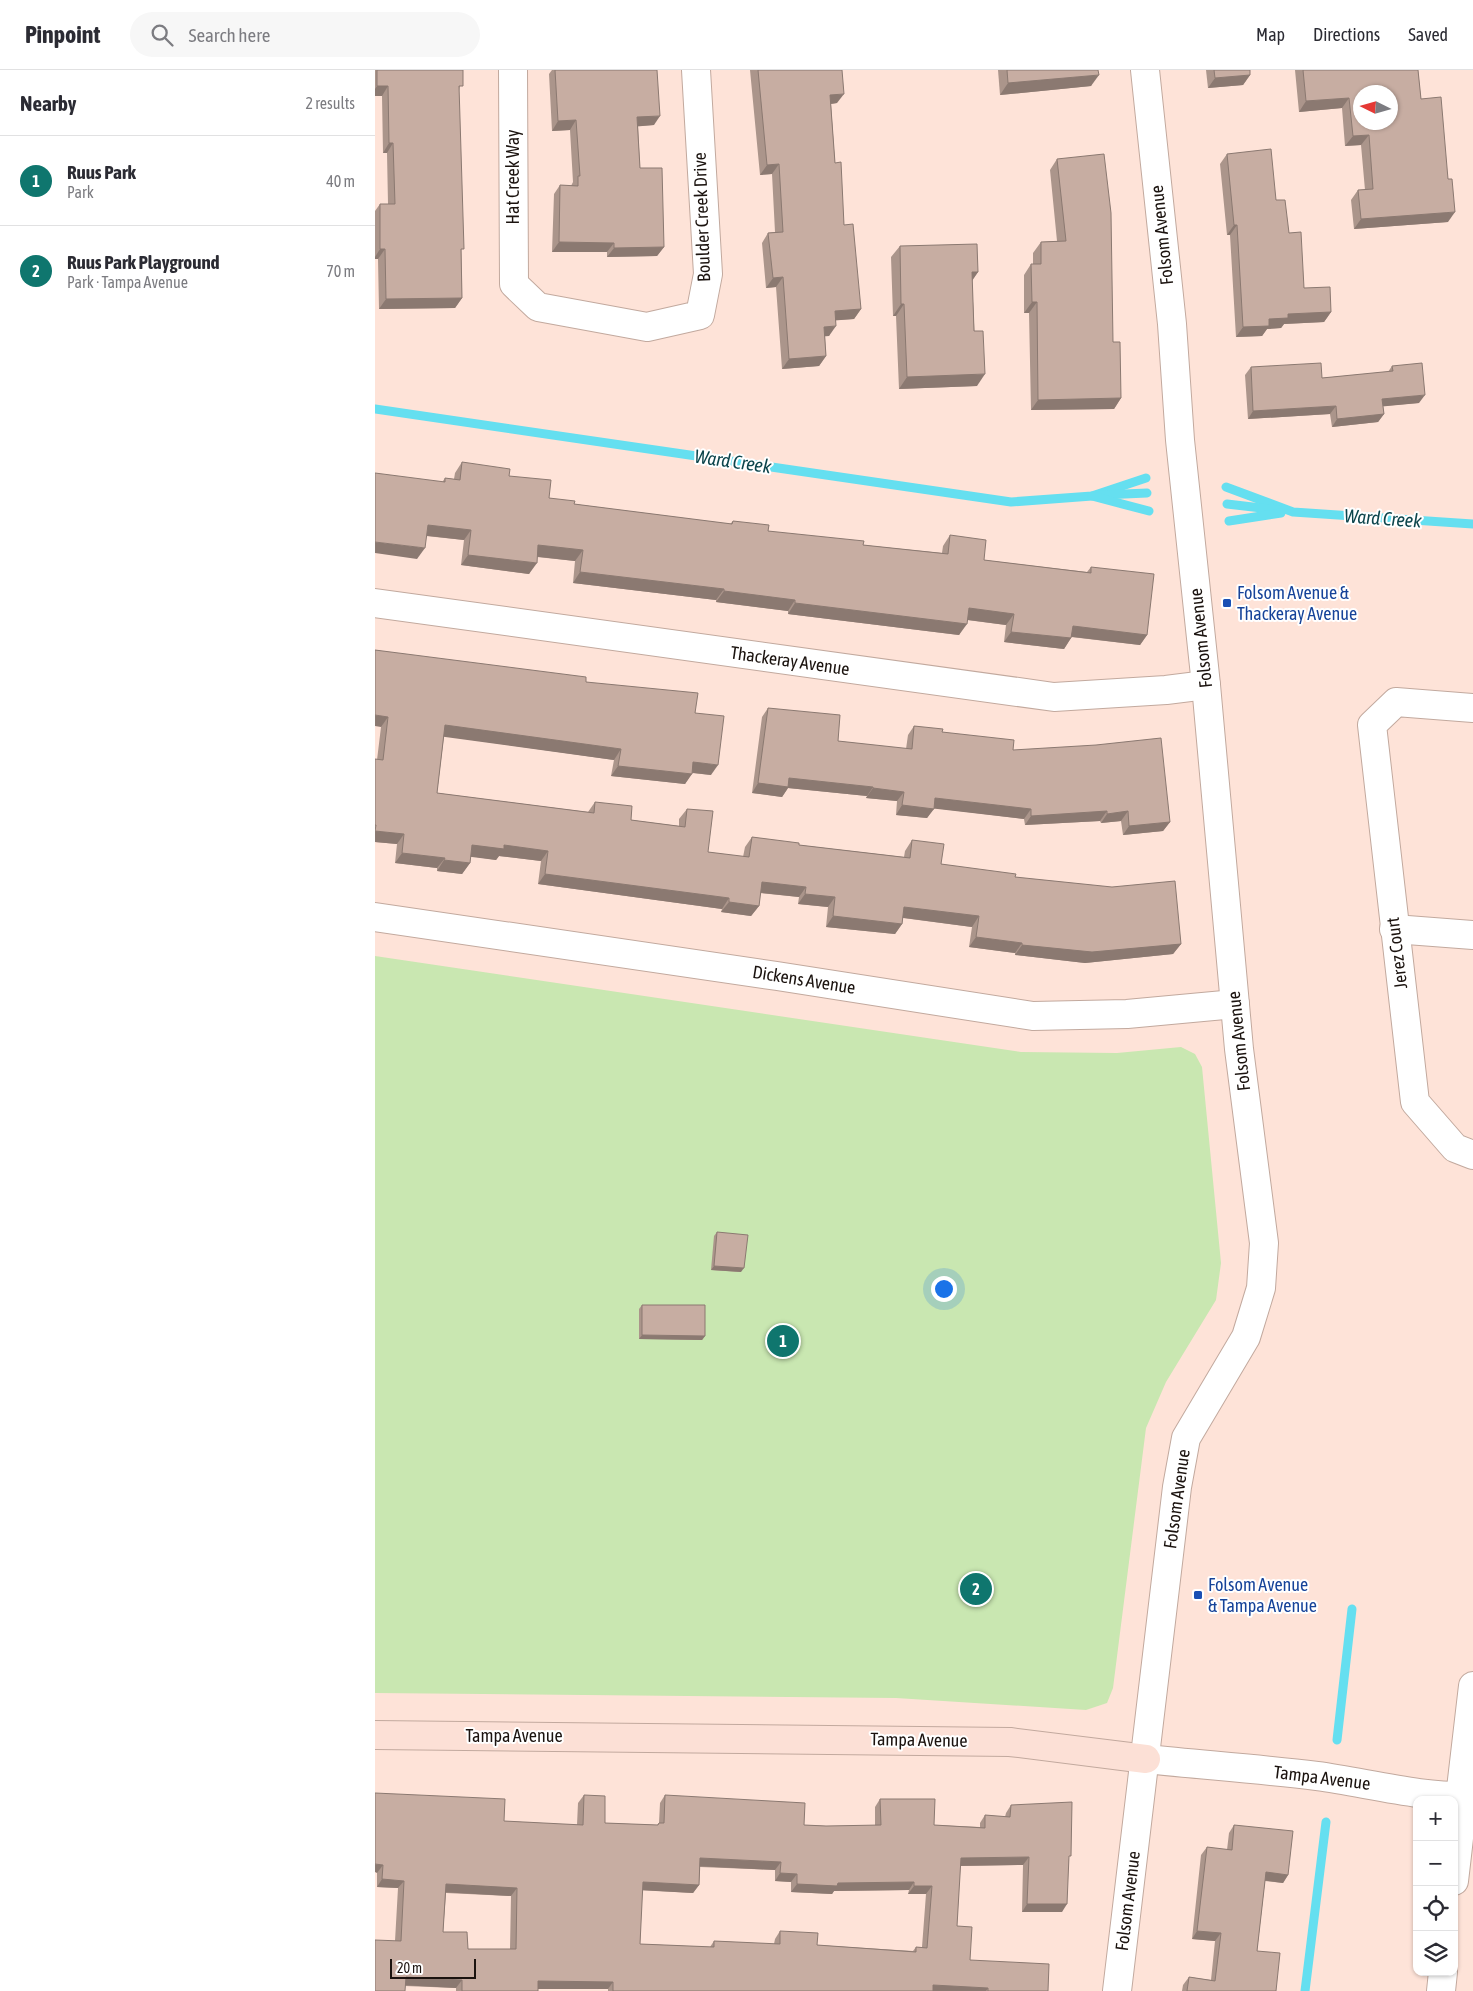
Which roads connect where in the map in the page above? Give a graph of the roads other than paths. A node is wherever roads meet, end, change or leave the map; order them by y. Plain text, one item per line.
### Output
1 (513, 70) edge
2 (696, 70) edge
3 (1145, 70) edge
4 (514, 284) joint
5 (375, 603) edge
6 (1206, 685) junction
7 (1473, 708) edge
8 (375, 917) edge
9 (1394, 929) junction
10 (1473, 935) edge
11 (1235, 1004) junction
12 (1473, 1155) edge
13 (1473, 1686) edge
14 (375, 1735) edge
15 (1145, 1759) junction
16 (1466, 1796) edge
17 (1458, 1847) edge
18 (1443, 1976) edge
19 (1117, 1991) edge
20 (1441, 1991) edge

1 - 4 street, Hat Creek Way
2 - 4 street, Boulder Creek Drive
3 - 6 street, Folsom Avenue
5 - 6 street, Thackeray Avenue
6 - 11 street, Folsom Avenue
7 - 9 street, Jerez Court
8 - 11 street, Dickens Avenue
9 - 10 street
9 - 12 street, Jerez Court
11 - 15 street, Folsom Avenue
13 - 16 street
14 - 15 street, Tampa Avenue
15 - 16 street, Tampa Avenue
15 - 19 street, Folsom Avenue
16 - 17 street
18 - 20 street

